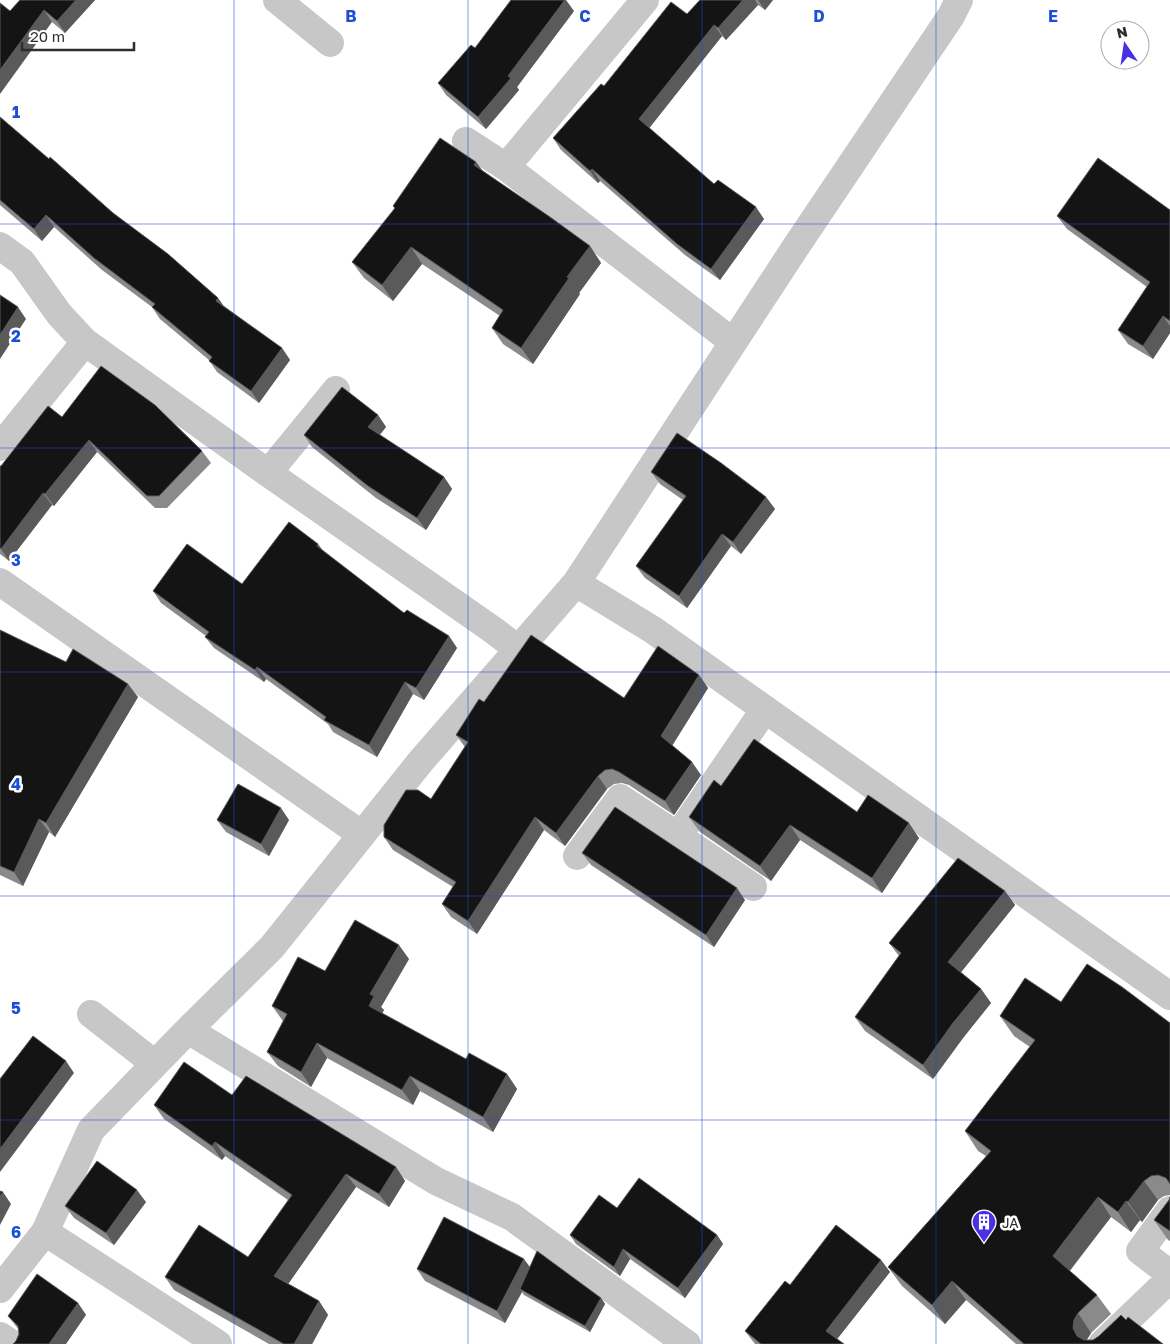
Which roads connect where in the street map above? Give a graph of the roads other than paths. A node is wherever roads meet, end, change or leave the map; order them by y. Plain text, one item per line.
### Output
1 (277, 0) edge
2 (645, 0) edge
3 (959, 0) edge
4 (330, 43) dead end
5 (466, 141) dead end
6 (506, 167) junction
7 (0, 246) edge
8 (85, 342) junction
9 (733, 342) junction
10 (336, 390) dead end
11 (0, 447) edge
12 (268, 473) junction
13 (0, 582) edge
14 (576, 583) junction
15 (518, 649) junction
16 (765, 709) junction
17 (361, 834) junction
18 (678, 836) junction
19 (577, 856) dead end
20 (753, 887) dead end
21 (1170, 996) edge
22 (91, 1014) dead end
23 (188, 1030) junction
24 (155, 1064) junction
25 (1170, 1210) edge
26 (45, 1232) junction
27 (1170, 1274) edge
28 (1170, 1279) edge
29 (0, 1289) edge
30 (0, 1336) edge
31 (12, 1344) edge
32 (218, 1344) edge
33 (687, 1344) edge
34 (1102, 1344) edge

1 - 4 street
2 - 6 street
3 - 9 street
5 - 6 street
6 - 9 street
7 - 8 street
8 - 11 street
8 - 12 street
9 - 14 street
10 - 12 street
12 - 15 street
13 - 17 street
14 - 15 street
14 - 16 street
15 - 17 street
16 - 18 street
16 - 21 street
17 - 23 street
18 - 19 street
18 - 20 street
22 - 24 street
23 - 24 street
23 - 33 street
24 - 26 street
25 - 27 street
26 - 29 street
26 - 32 street
28 - 34 street
30 - 31 street

